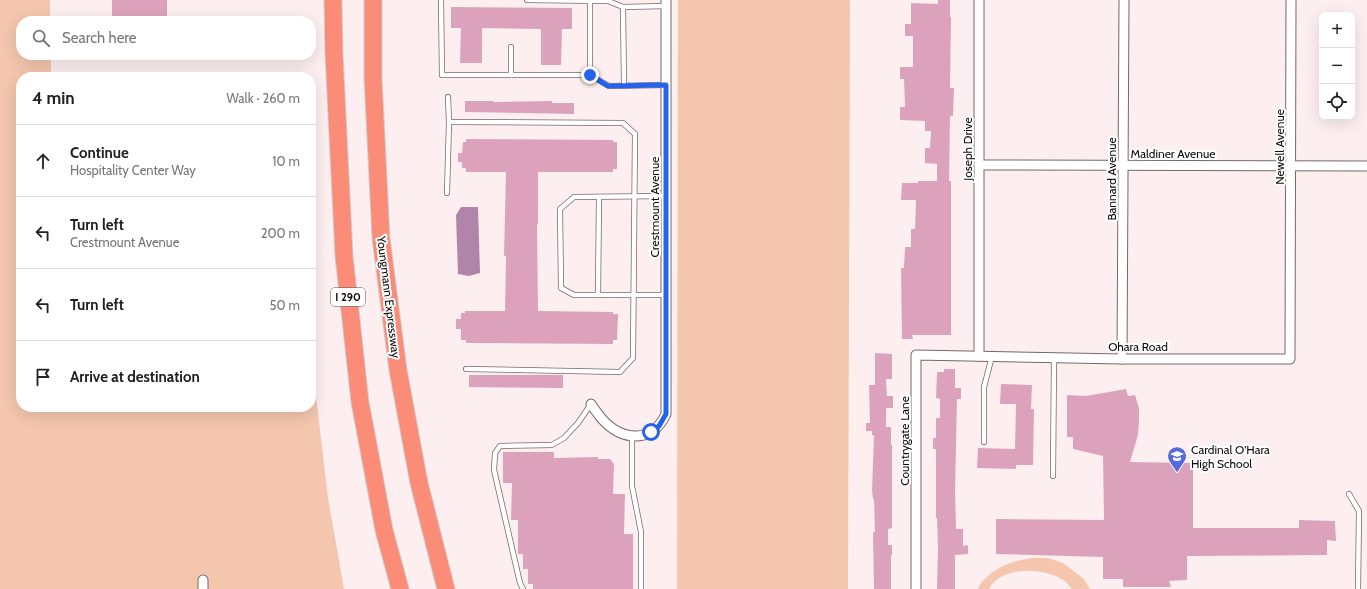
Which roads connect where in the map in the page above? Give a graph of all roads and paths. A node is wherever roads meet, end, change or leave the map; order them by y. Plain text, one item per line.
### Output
1 (333, 0) edge
2 (373, 0) edge
3 (441, 0) edge
4 (527, 0) edge
5 (979, 0) edge
6 (1124, 0) edge
7 (1291, 0) edge
8 (590, 1) edge
9 (666, 3) edge
10 (623, 7) junction
11 (511, 47) dead end
12 (511, 75) junction
13 (590, 75) junction
14 (624, 85) junction
15 (666, 85) junction
16 (448, 97) dead end
17 (449, 122) junction
18 (979, 165) junction
19 (1123, 165) junction
20 (1290, 165) junction
21 (1367, 166) edge
22 (447, 193) dead end
23 (634, 196) junction
24 (666, 196) junction
25 (599, 197) junction
26 (1291, 294) joint
27 (598, 295) junction
28 (633, 295) junction
29 (666, 295) junction
30 (979, 356) junction
31 (992, 356) junction
32 (1054, 357) junction
33 (1122, 359) junction
34 (466, 369) dead end
35 (591, 404) joint
36 (632, 436) junction
37 (984, 442) dead end
38 (1053, 476) dead end
39 (1349, 494) dead end
40 (400, 589) edge
41 (446, 589) edge
42 (523, 589) edge
43 (641, 589) edge
44 (916, 589) edge
45 (1358, 589) edge

1 - 40 highway, I 290
2 - 41 highway, Youngmann Expressway
3 - 12 lane
4 - 8 lane
5 - 18 street, Joseph Drive
6 - 19 street, Bannard Avenue
7 - 20 street, Newell Avenue
8 - 10 lane
8 - 13 lane
9 - 10 lane
9 - 15 street, Crestmount Avenue
10 - 14 lane
11 - 12 lane
12 - 13 lane
13 - 14 lane
14 - 15 lane
15 - 24 street, Crestmount Avenue
16 - 17 lane
17 - 22 lane
17 - 23 lane
18 - 19 street, Maldiner Avenue
18 - 30 street, Joseph Drive
19 - 20 street, Maldiner Avenue
19 - 33 street, Bannard Avenue
20 - 21 street, Maldiner Avenue
20 - 26 street, Newell Avenue
23 - 24 lane
23 - 25 lane
23 - 28 lane
24 - 29 street, Crestmount Avenue
25 - 27 lane
25 - 27 lane
26 - 33 street, Ohara Road
27 - 28 lane
28 - 29 lane
28 - 34 lane
29 - 36 street, Crestmount Avenue
30 - 31 street, Ohara Road
30 - 44 street, Countrygate Lane
31 - 32 street, Ohara Road
31 - 37 lane
32 - 33 street, Ohara Road
32 - 38 lane
35 - 36 street
35 - 42 lane
36 - 43 lane
39 - 45 lane

